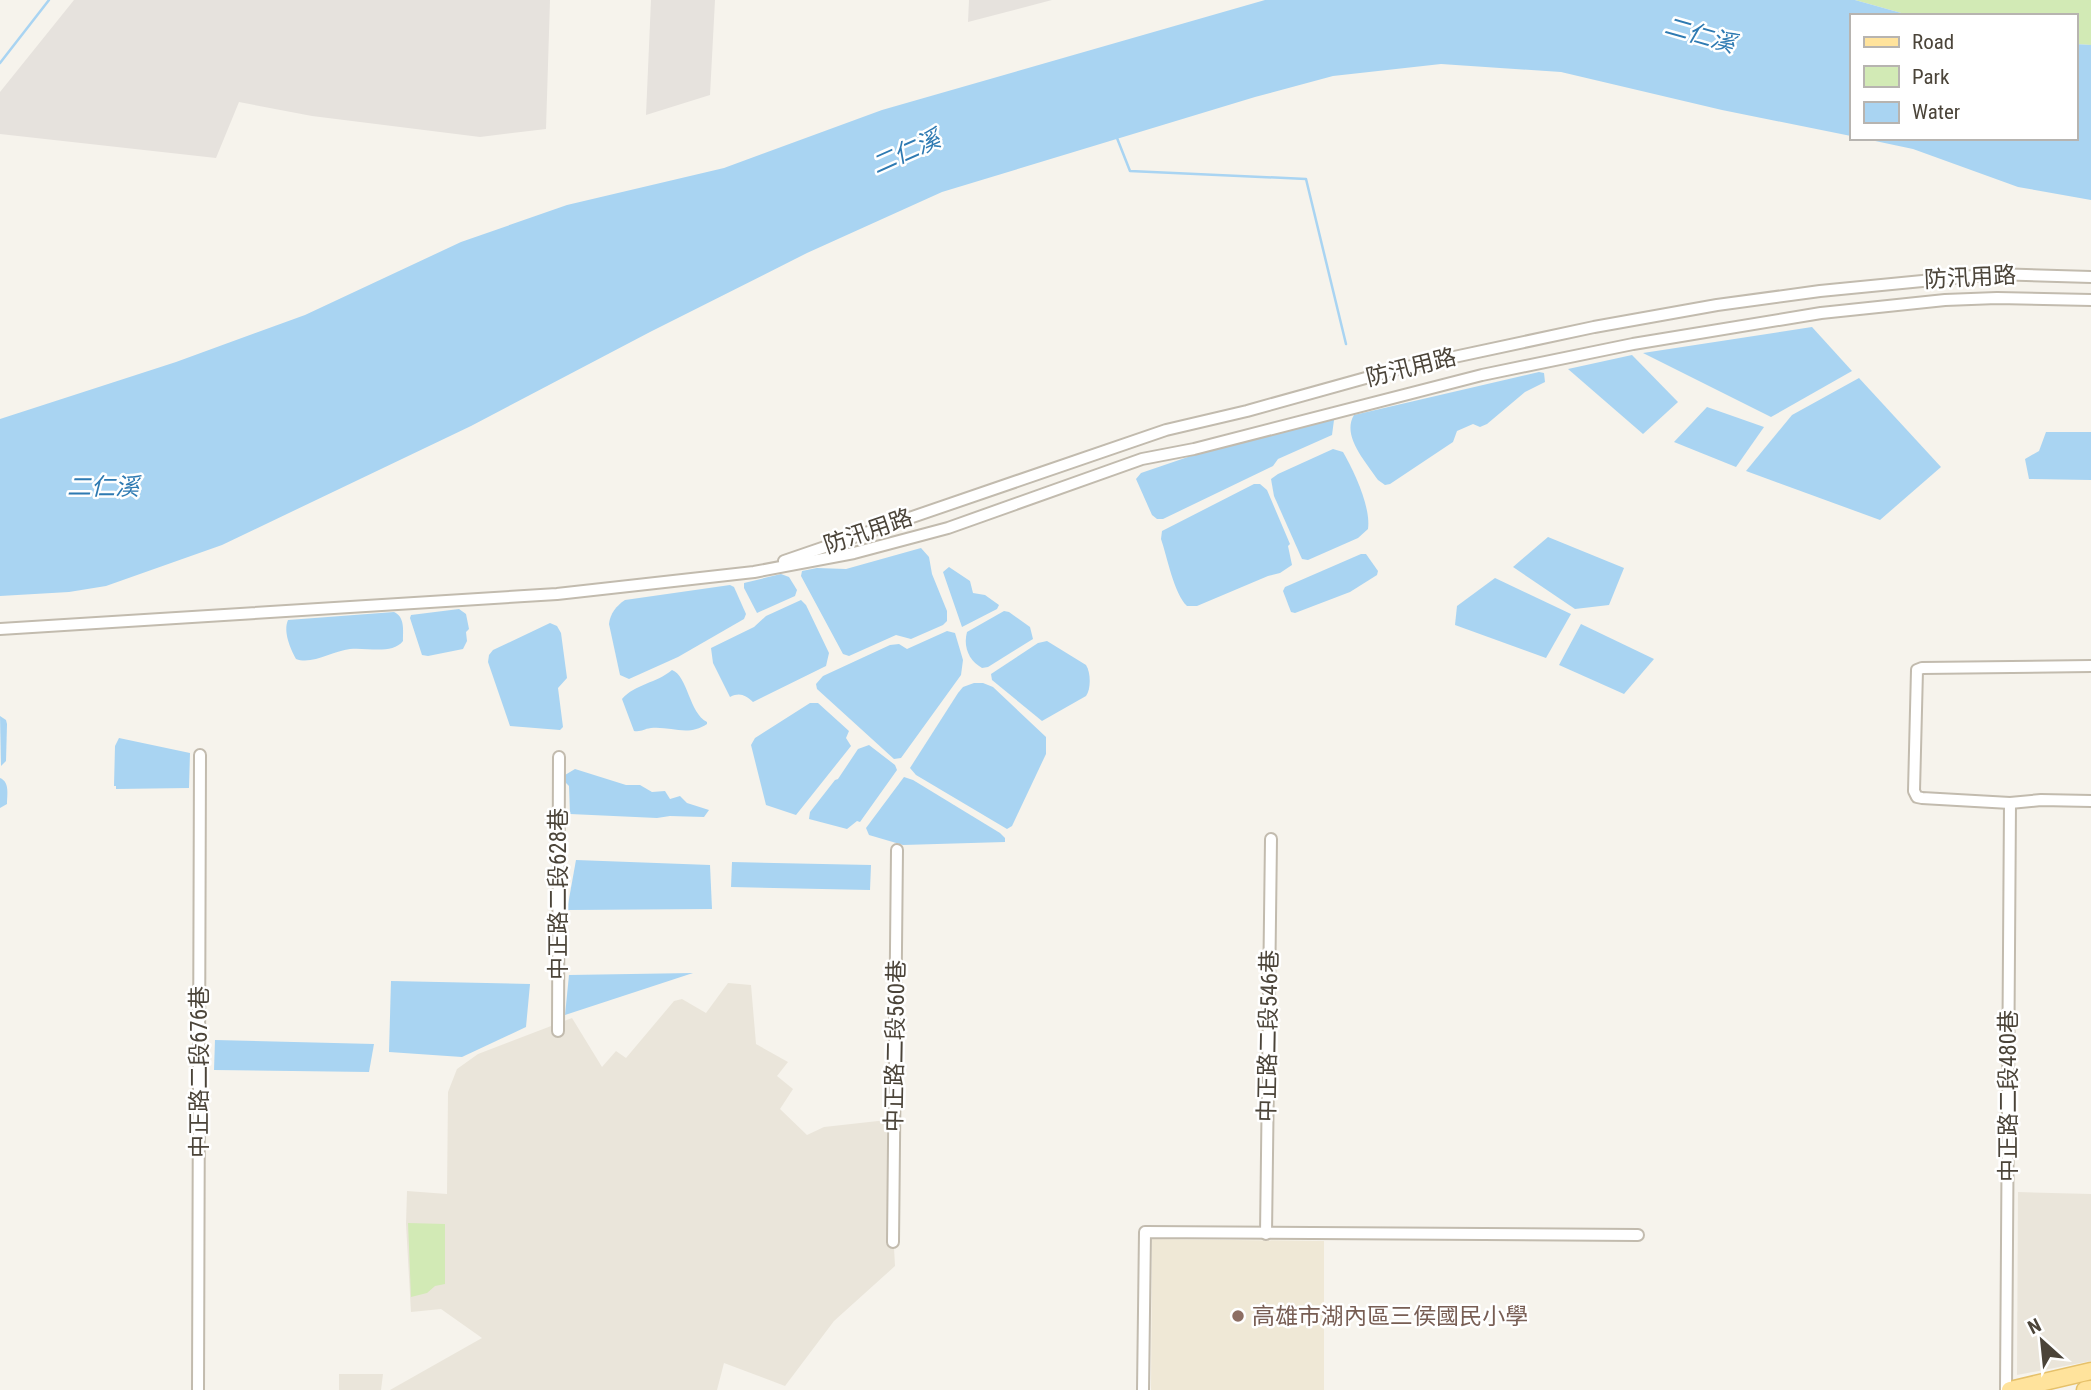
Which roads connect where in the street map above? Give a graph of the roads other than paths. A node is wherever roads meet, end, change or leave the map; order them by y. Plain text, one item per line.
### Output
1 (2091, 276) edge
2 (2091, 300) edge
3 (754, 572) junction
4 (0, 629) edge
5 (2091, 666) edge
6 (200, 755) dead end
7 (559, 757) dead end
8 (2091, 801) edge
9 (2010, 803) junction
10 (1270, 839) dead end
11 (897, 850) dead end
12 (558, 1031) dead end
13 (1266, 1234) junction
14 (1638, 1235) dead end
15 (893, 1242) dead end
16 (2091, 1371) edge
17 (2091, 1389) edge
18 (198, 1390) edge
19 (1143, 1390) edge
20 (2008, 1390) edge
21 (2085, 1390) edge

1 - 3 street, 防汛用路
2 - 3 street
3 - 4 street
5 - 9 street
6 - 18 street, 中正路二段676巷
7 - 12 street, 中正路二段628巷
8 - 9 street
9 - 20 street, 中正路二段480巷
10 - 13 street, 中正路二段546巷
11 - 15 street, 中正路二段560巷
13 - 14 street
13 - 19 street
16 - 20 main road
17 - 21 main road

